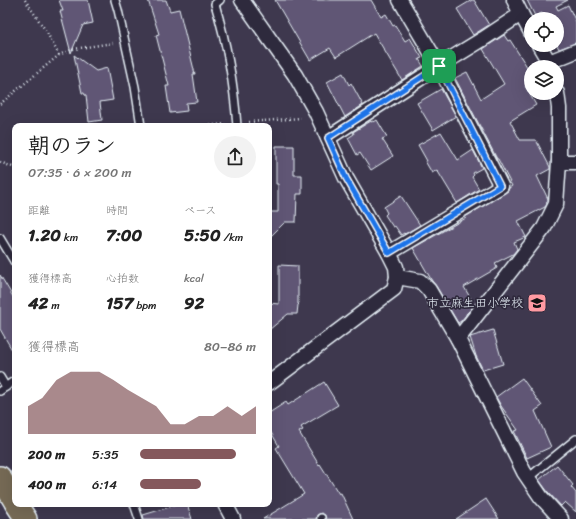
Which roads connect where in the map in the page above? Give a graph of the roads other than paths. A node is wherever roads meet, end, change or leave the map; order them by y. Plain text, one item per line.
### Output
1 (115, 0) edge
2 (220, 0) edge
3 (242, 0) edge
4 (400, 0) edge
5 (514, 0) edge
6 (520, 14) junction
7 (524, 21) edge
8 (576, 51) edge
9 (559, 60) edge
10 (439, 66) junction
11 (558, 100) edge
12 (141, 123) edge
13 (237, 123) edge
14 (328, 138) junction
15 (559, 162) junction
16 (576, 162) edge
17 (0, 238) edge
18 (389, 253) junction
19 (12, 258) edge
20 (397, 277) junction
21 (458, 339) junction
22 (0, 377) edge
23 (272, 381) edge
24 (12, 382) edge
25 (3, 389) edge
26 (576, 439) edge
27 (0, 477) edge
28 (528, 478) junction
29 (12, 496) edge
30 (18, 507) edge
31 (135, 507) edge
32 (227, 507) edge
33 (26, 519) edge
34 (139, 519) edge
35 (233, 519) edge
36 (561, 519) edge

1 - 12 lane
2 - 13 lane
3 - 14 street
4 - 10 street
5 - 6 street
6 - 7 street
6 - 10 street
8 - 9 street
10 - 14 street
10 - 18 street
11 - 15 street
14 - 18 street
15 - 16 street
15 - 21 street
17 - 19 lane
18 - 20 street
20 - 21 street
20 - 23 street
21 - 28 street
22 - 25 lane
24 - 25 lane
26 - 28 lane
27 - 29 main road
28 - 36 street
30 - 33 main road
31 - 34 lane
32 - 35 street

